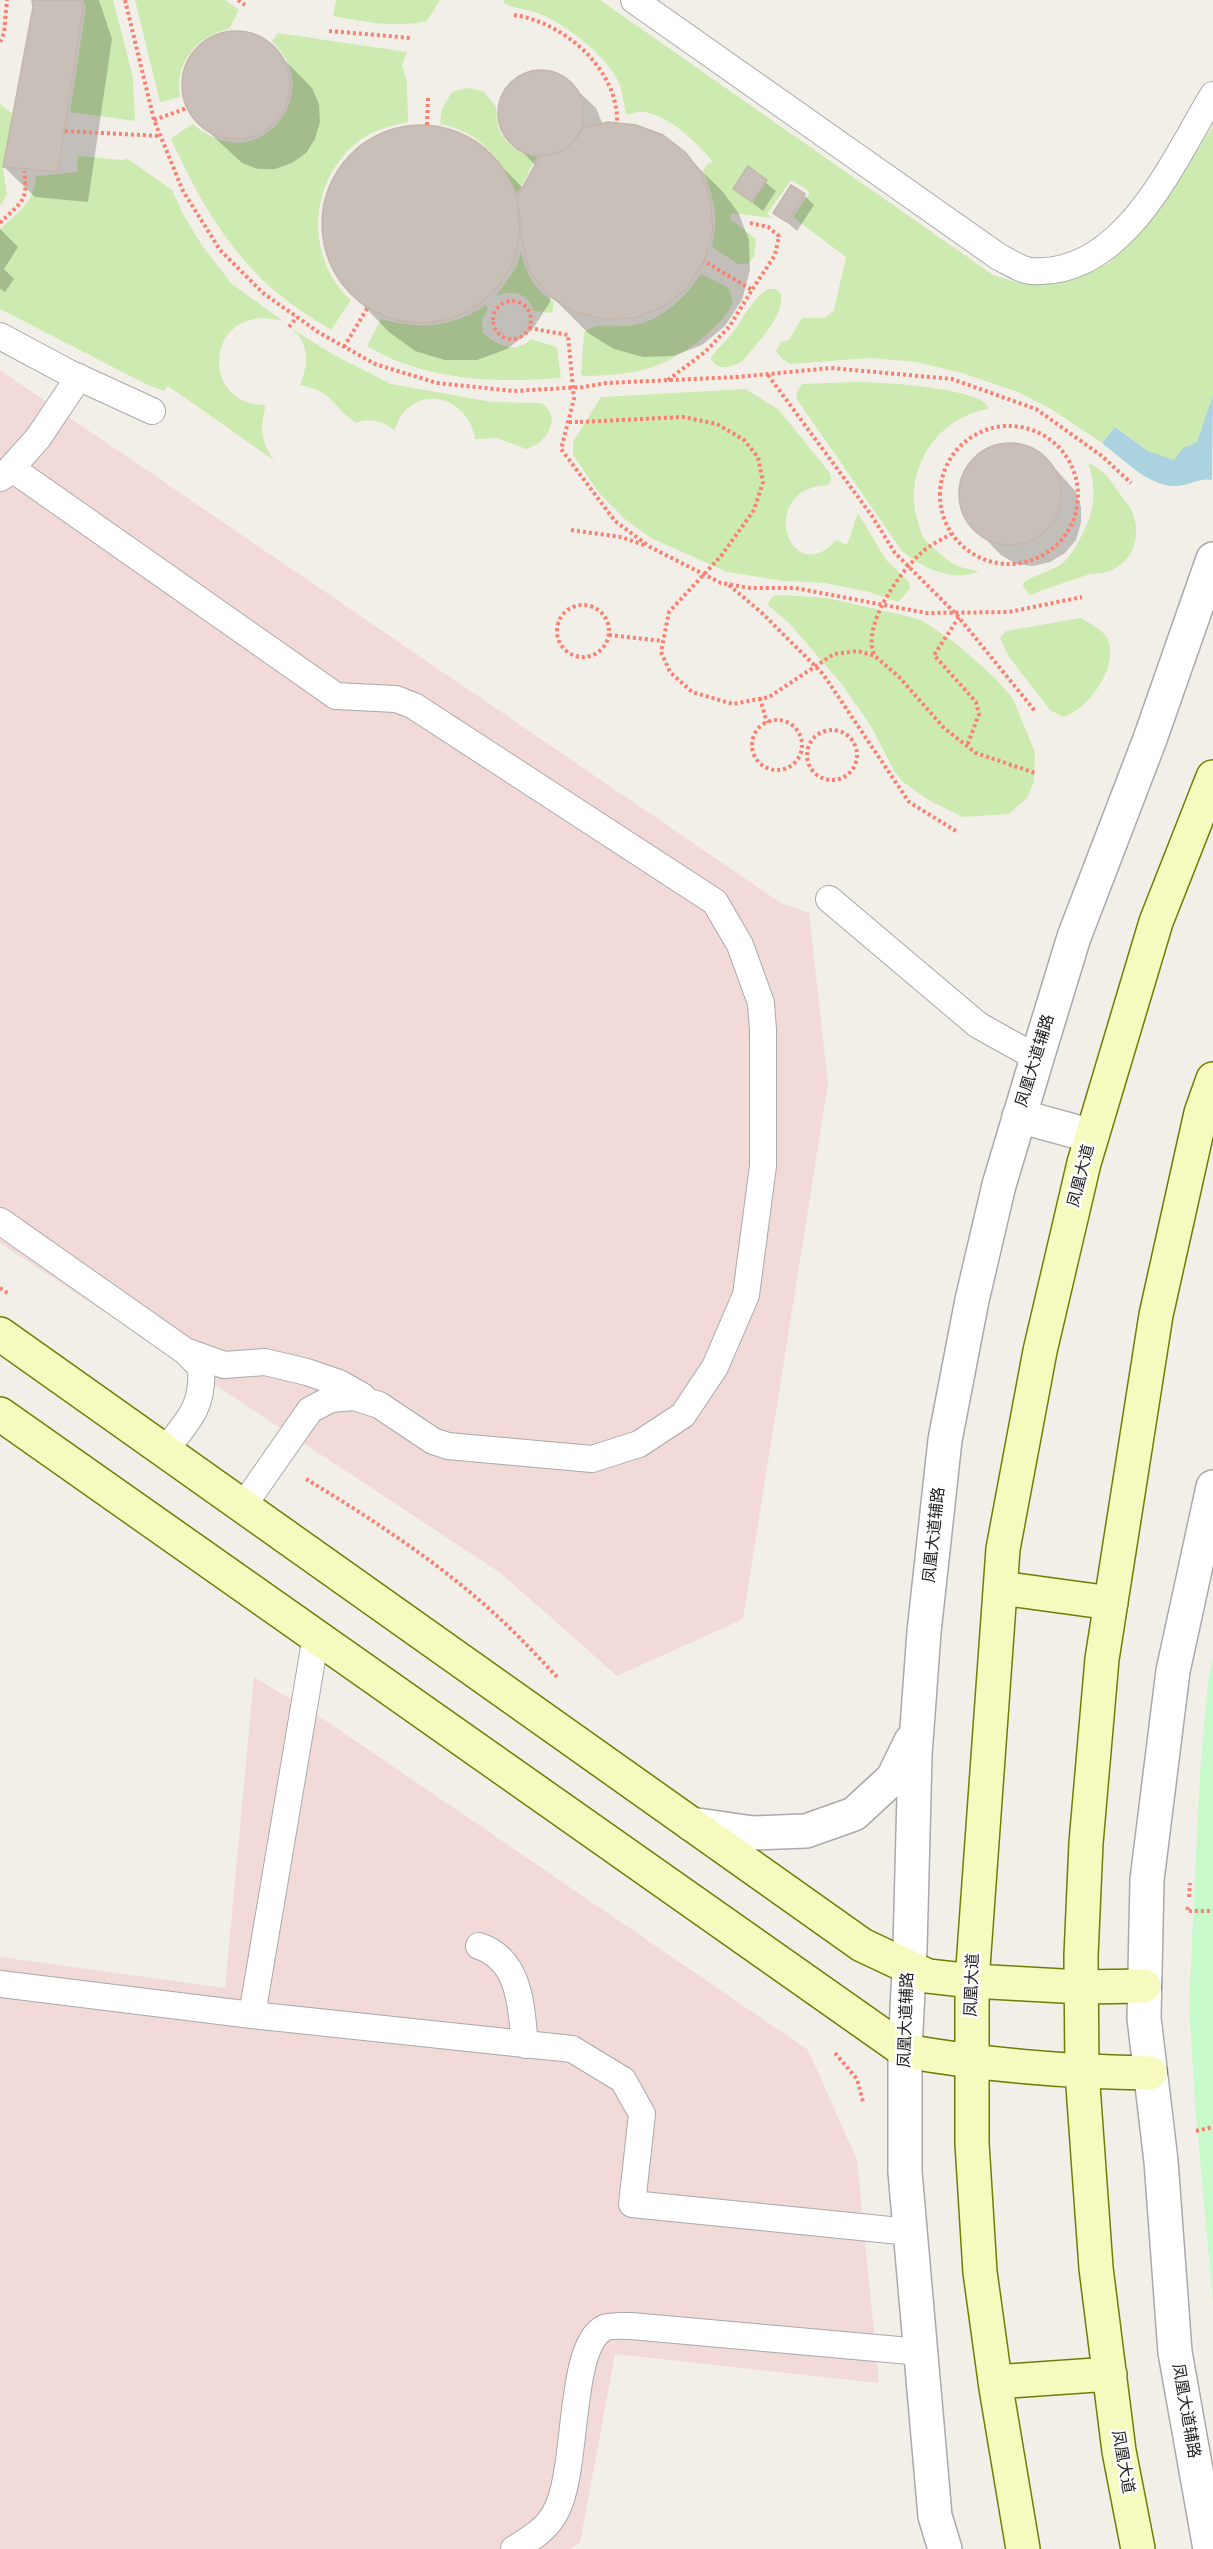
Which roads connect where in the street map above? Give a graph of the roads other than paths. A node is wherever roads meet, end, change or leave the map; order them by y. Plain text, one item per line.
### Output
1 (634, 0) edge
2 (1213, 95) edge
3 (0, 336) edge
4 (78, 377) junction
5 (152, 411) dead end
6 (6, 473) edge
7 (1213, 559) edge
8 (1213, 777) edge
9 (830, 899) dead end
10 (1037, 1058) junction
11 (1213, 1079) edge
12 (1019, 1116) junction
13 (1092, 1136) junction
14 (0, 1221) edge
15 (0, 1334) edge
16 (185, 1351) junction
17 (379, 1405) junction
18 (0, 1414) edge
19 (165, 1450) junction
20 (1213, 1487) edge
21 (243, 1506) junction
22 (1001, 1588) junction
23 (1111, 1603) junction
24 (316, 1636) junction
25 (917, 1729) junction
26 (691, 1824) junction
27 (479, 1946) dead end
28 (908, 1966) junction
29 (972, 1981) junction
30 (0, 1984) edge
31 (1144, 1986) junction
32 (1082, 1987) junction
33 (252, 2015) junction
34 (525, 2045) junction
35 (905, 2051) junction
36 (972, 2062) junction
37 (1082, 2072) junction
38 (1150, 2073) junction
39 (910, 2232) junction
40 (921, 2352) junction
41 (1110, 2374) junction
42 (995, 2382) junction
43 (514, 2549) edge
44 (945, 2549) edge
45 (1023, 2549) edge
46 (1138, 2549) edge
47 (1210, 2549) edge

1 - 2 lane
3 - 4 lane
4 - 5 lane
4 - 6 lane
6 - 17 lane
7 - 10 street, 凤凰大道辅路
8 - 13 main road, 凤凰大道
9 - 10 lane
10 - 12 street, 凤凰大道辅路
11 - 23 main road, 凤凰大道
12 - 13 street
12 - 25 street, 凤凰大道辅路
13 - 22 main road, 凤凰大道
14 - 16 lane
15 - 19 main road
16 - 17 lane
16 - 19 lane
17 - 21 lane
18 - 24 main road
19 - 21 main road
20 - 31 street, 凤凰大道辅路
21 - 26 main road
22 - 23 main road
22 - 29 main road, 凤凰大道
23 - 32 main road, 凤凰大道
24 - 33 lane
24 - 35 main road
25 - 26 street
25 - 28 street, 凤凰大道辅路
26 - 28 main road
27 - 34 lane
28 - 29 main road
28 - 35 street, 凤凰大道辅路
29 - 32 main road
29 - 36 main road, 凤凰大道
30 - 33 lane
31 - 32 main road
31 - 38 street, 凤凰大道辅路
32 - 37 main road, 凤凰大道
33 - 34 lane
34 - 39 lane
35 - 36 main road
35 - 39 street, 凤凰大道辅路
36 - 37 main road
36 - 42 main road, 凤凰大道
37 - 38 main road
37 - 41 main road, 凤凰大道
38 - 47 street, 凤凰大道辅路
39 - 40 street, 凤凰大道辅路
40 - 43 lane
40 - 44 street, 凤凰大道辅路
41 - 42 main road
41 - 46 main road, 凤凰大道
42 - 45 main road, 凤凰大道

